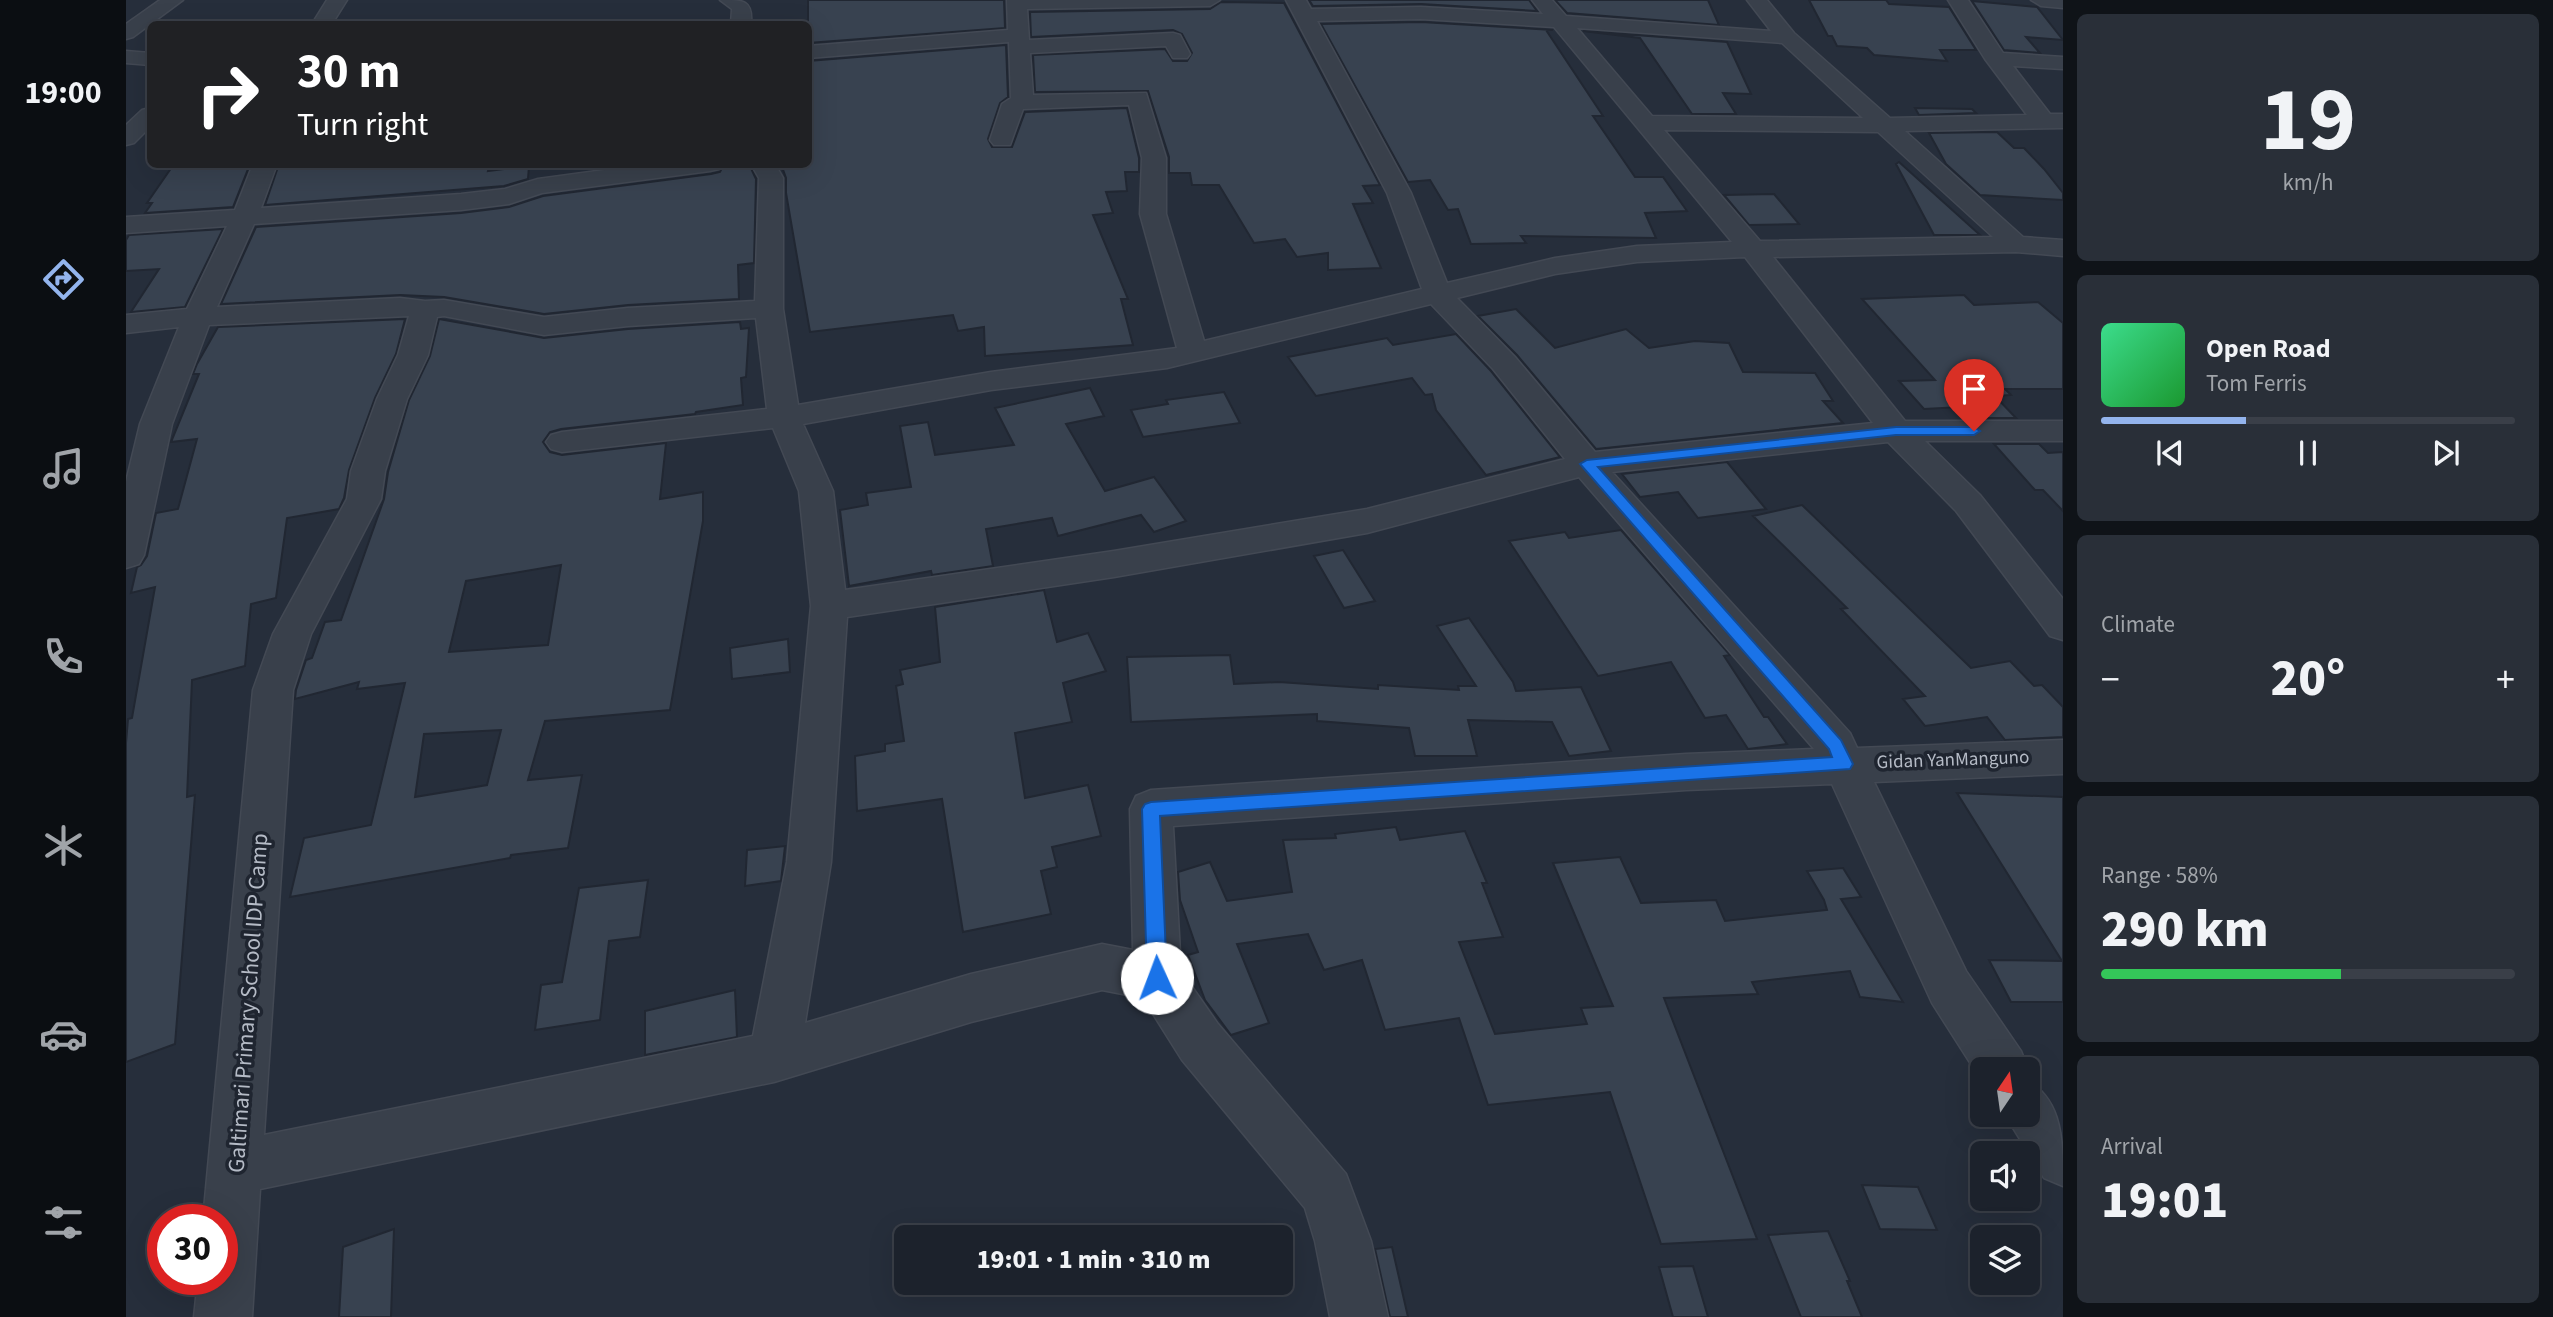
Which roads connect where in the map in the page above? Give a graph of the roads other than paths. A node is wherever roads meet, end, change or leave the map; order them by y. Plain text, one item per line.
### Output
1 (173, 0) edge
2 (337, 0) edge
3 (730, 0) edge
4 (1210, 0) edge
5 (1542, 0) edge
6 (1757, 0) edge
7 (1958, 0) edge
8 (2041, 0) edge
9 (1017, 2) edge
10 (2063, 2) edge
11 (1300, 7) edge
12 (323, 21) edge
13 (741, 21) edge
14 (1559, 22) junction
15 (126, 33) edge
16 (1787, 37) junction
17 (1019, 41) junction
18 (812, 52) edge
19 (1180, 54) dead end
20 (126, 57) edge
21 (147, 59) edge
22 (1996, 59) junction
23 (2063, 63) edge
24 (1022, 102) junction
25 (147, 117) edge
26 (2053, 121) edge
27 (1645, 123) junction
28 (1882, 125) junction
29 (126, 138) edge
30 (1002, 140) dead end
31 (264, 168) edge
32 (679, 168) edge
33 (765, 168) edge
34 (244, 215) junction
35 (126, 225) edge
36 (2016, 244) junction
37 (1752, 248) junction
38 (2063, 248) edge
39 (1437, 295) junction
40 (769, 309) junction
41 (425, 310) junction
42 (198, 317) junction
43 (126, 324) edge
44 (1193, 354) junction
45 (784, 417) junction
46 (1896, 431) junction
47 (2063, 431) edge
48 (562, 442) dead end
49 (1587, 464) junction
50 (126, 555) edge
51 (829, 606) junction
52 (2063, 626) edge
53 (2063, 757) edge
54 (1844, 764) junction
55 (1157, 978) junction
56 (774, 1057) junction
57 (1995, 1057) edge
58 (2040, 1125) edge
59 (2063, 1159) edge
60 (236, 1167) junction
61 (223, 1317) edge
62 (1359, 1317) edge

1 - 15 street
2 - 12 street
3 - 13 street
4 - 9 street
5 - 14 street
6 - 16 street
7 - 22 street
8 - 10 street
9 - 17 street
11 - 14 street
11 - 39 street
14 - 16 street
14 - 27 street
16 - 28 street
17 - 18 street
17 - 19 street
17 - 24 street
20 - 21 street
22 - 23 street
22 - 26 street
24 - 30 street
24 - 44 street
25 - 29 street
26 - 28 street
27 - 28 street
27 - 37 street
28 - 36 street
31 - 34 street
32 - 34 street
33 - 40 street
34 - 35 street
34 - 42 street
36 - 37 street
36 - 38 street
37 - 39 street
37 - 46 street
39 - 44 street
39 - 49 street
40 - 41 street
40 - 45 street
41 - 42 street
41 - 60 street, Galtimari Primary School IDP Camp
42 - 43 street
42 - 50 street
44 - 45 street
45 - 48 street
45 - 51 street
46 - 47 street
46 - 49 street
46 - 52 street
49 - 51 street
49 - 54 street
51 - 56 street
53 - 54 street, Gidan YanManguno
54 - 55 street, Gidan YanManguno
54 - 57 street
55 - 56 street
55 - 62 street
56 - 60 street
58 - 59 street
60 - 61 street, Galtimari Primary School IDP Camp

